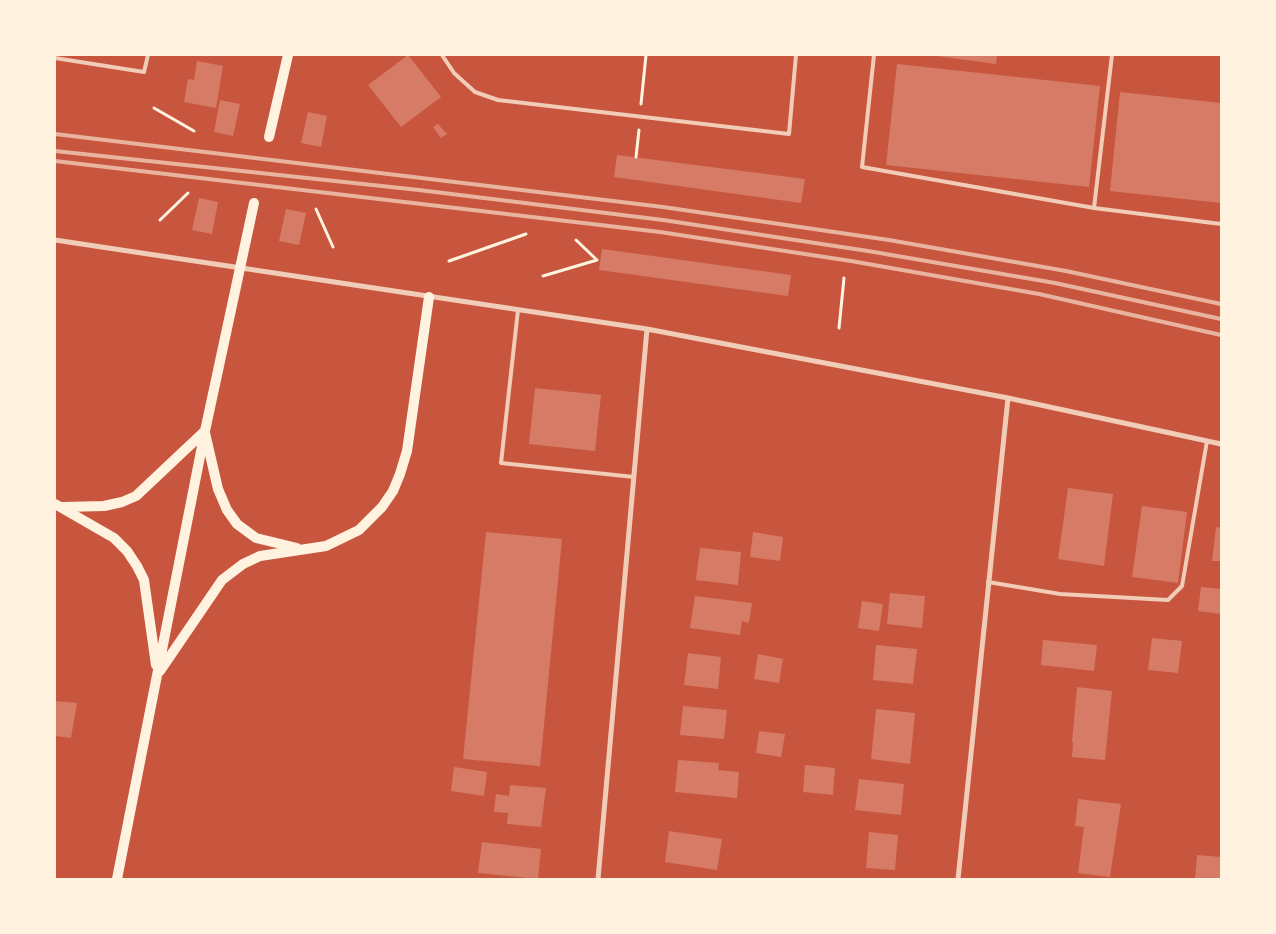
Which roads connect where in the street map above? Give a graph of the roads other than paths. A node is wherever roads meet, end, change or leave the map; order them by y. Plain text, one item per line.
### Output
1 (148, 55) edge
2 (288, 55) edge
3 (442, 55) edge
4 (796, 55) edge
5 (874, 55) edge
6 (1112, 55) edge
7 (55, 58) edge
8 (269, 137) dead end
9 (254, 203) dead end
10 (1094, 208) junction
11 (1221, 224) edge
12 (55, 240) edge
13 (429, 297) junction
14 (518, 310) junction
15 (647, 329) junction
16 (1008, 398) junction
17 (205, 431) junction
18 (1207, 441) junction
19 (1221, 444) edge
20 (634, 477) junction
21 (58, 505) edge
22 (305, 549) junction
23 (988, 582) junction
24 (158, 674) junction
25 (117, 879) edge
26 (598, 879) edge
27 (958, 879) edge

1 - 7 lane
2 - 8 main road
3 - 4 lane
5 - 10 lane
6 - 10 lane
9 - 17 main road
10 - 11 lane
12 - 13 street
13 - 14 street
13 - 22 main road
14 - 15 street
14 - 20 lane
15 - 16 street
15 - 20 street
16 - 18 street
16 - 23 street
17 - 21 main road
17 - 22 main road
17 - 24 main road
18 - 19 street
18 - 23 lane
20 - 26 street
21 - 24 main road
22 - 24 main road
23 - 27 street
24 - 25 main road

